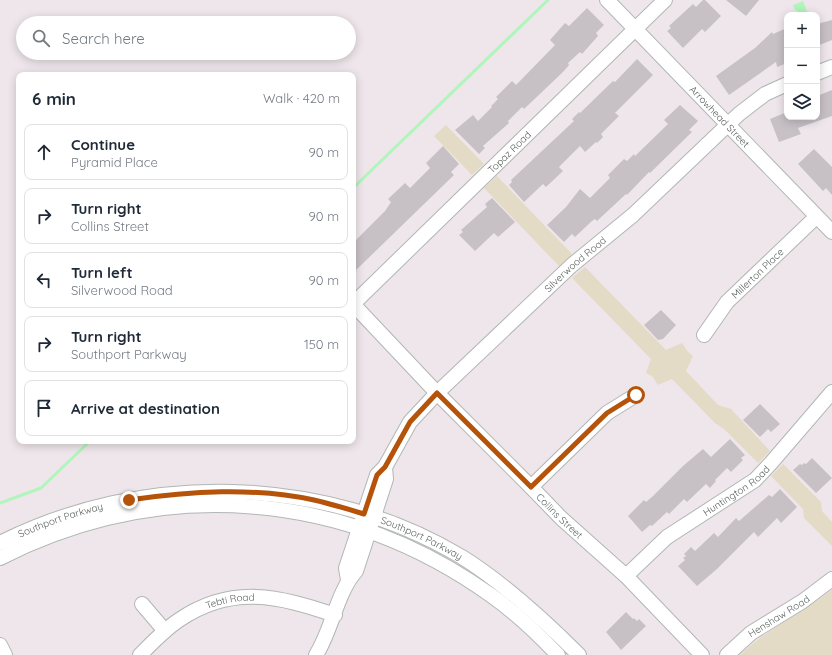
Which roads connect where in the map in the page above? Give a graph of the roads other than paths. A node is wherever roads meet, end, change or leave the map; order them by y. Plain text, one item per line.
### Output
1 (607, 0) edge
2 (664, 0) edge
3 (635, 29) junction
4 (832, 67) edge
5 (820, 72) edge
6 (784, 85) edge
7 (729, 125) junction
8 (816, 217) junction
9 (832, 232) edge
10 (356, 301) edge
11 (356, 307) edge
12 (704, 335) dead end
13 (832, 392) edge
14 (437, 393) junction
15 (636, 395) dead end
16 (531, 487) junction
17 (369, 516) junction
18 (364, 530) junction
19 (0, 543) edge
20 (0, 558) edge
21 (626, 576) junction
22 (832, 579) edge
23 (142, 604) dead end
24 (335, 615) junction
25 (165, 631) junction
26 (0, 645) edge
27 (5, 655) edge
28 (140, 655) edge
29 (316, 655) edge
30 (558, 655) edge
31 (579, 655) edge
32 (702, 655) edge
33 (727, 655) edge

1 - 3 street, Arrowhead Street
2 - 3 street, Topaz Road
3 - 7 street, Arrowhead Street
3 - 10 street, Topaz Road
4 - 5 street
6 - 7 street, Silverwood Road
7 - 8 street, Arrowhead Street
7 - 14 street, Silverwood Road
8 - 9 street, Arrowhead Street
8 - 12 street, Millerton Place
11 - 14 street, Collins Street
13 - 21 street, Huntington Road
14 - 16 street, Collins Street
14 - 17 street, Silverwood Road
15 - 16 street
16 - 21 street, Collins Street
17 - 18 street, Silverwood Road
17 - 19 street, Southport Parkway
17 - 31 street, Southport Parkway
18 - 20 street, Southport Parkway
18 - 24 street, Silverwood Road
18 - 30 street, Southport Parkway
21 - 32 street, Collins Street
22 - 33 street, Henshaw Road
23 - 25 street
24 - 25 street, Tebti Road
24 - 29 street, Silverwood Road
25 - 28 street, Tebti Road
26 - 27 street

